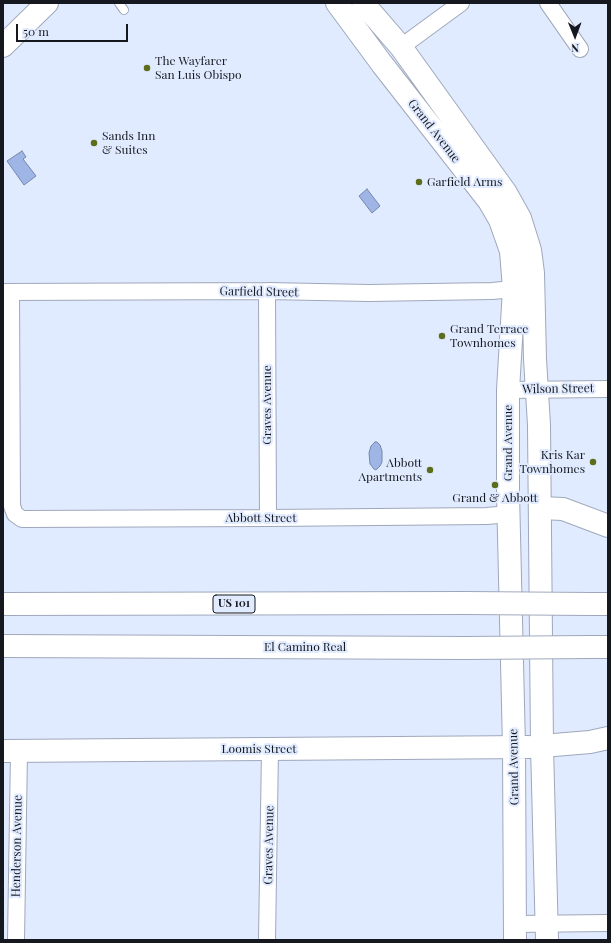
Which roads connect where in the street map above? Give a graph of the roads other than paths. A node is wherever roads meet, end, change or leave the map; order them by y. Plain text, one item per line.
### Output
1 (48, 3) edge
2 (119, 3) edge
3 (337, 3) edge
4 (363, 3) edge
5 (460, 3) edge
6 (548, 3) edge
7 (124, 10) dead end
8 (3, 46) edge
9 (401, 47) junction
10 (580, 49) dead end
11 (382, 64) junction
12 (514, 290) junction
13 (267, 291) junction
14 (7, 292) edge
15 (537, 389) junction
16 (608, 389) edge
17 (508, 390) junction
18 (540, 508) junction
19 (508, 514) junction
20 (268, 518) junction
21 (608, 526) edge
22 (3, 604) edge
23 (600, 604) edge
24 (3, 646) edge
25 (600, 647) edge
26 (608, 738) edge
27 (542, 746) junction
28 (514, 747) junction
29 (270, 749) junction
30 (11, 751) edge
31 (608, 923) edge
32 (515, 932) edge
33 (547, 932) edge
34 (16, 940) edge
35 (267, 940) edge

1 - 8 main road
2 - 7 lane
3 - 11 main road, Grand Avenue
4 - 9 main road, Grand Avenue
5 - 9 street
6 - 10 street
9 - 11 main road
9 - 15 main road, Grand Avenue
11 - 12 main road, Grand Avenue
12 - 13 street, Garfield Street
12 - 17 main road, Grand Avenue
13 - 14 street, Garfield Street
13 - 20 street, Graves Avenue
14 - 20 street, Abbott Street
15 - 16 street, Wilson Street
15 - 17 street, Wilson Street
15 - 18 main road, Grand Avenue
17 - 19 main road, Grand Avenue
18 - 19 main road
18 - 21 main road
18 - 27 main road, Grand Avenue
19 - 20 street, Abbott Street
19 - 28 main road, Grand Avenue
22 - 23 main road, US 101, bridge
24 - 25 main road, El Camino Real, bridge
26 - 27 main road, Loomis Street
27 - 28 main road, Loomis Street
27 - 33 main road, Grand Avenue
28 - 29 main road, Loomis Street
28 - 32 main road, Grand Avenue
29 - 30 main road, Loomis Street
29 - 35 street, Graves Avenue
30 - 34 street, Henderson Avenue
31 - 33 street
32 - 33 street

